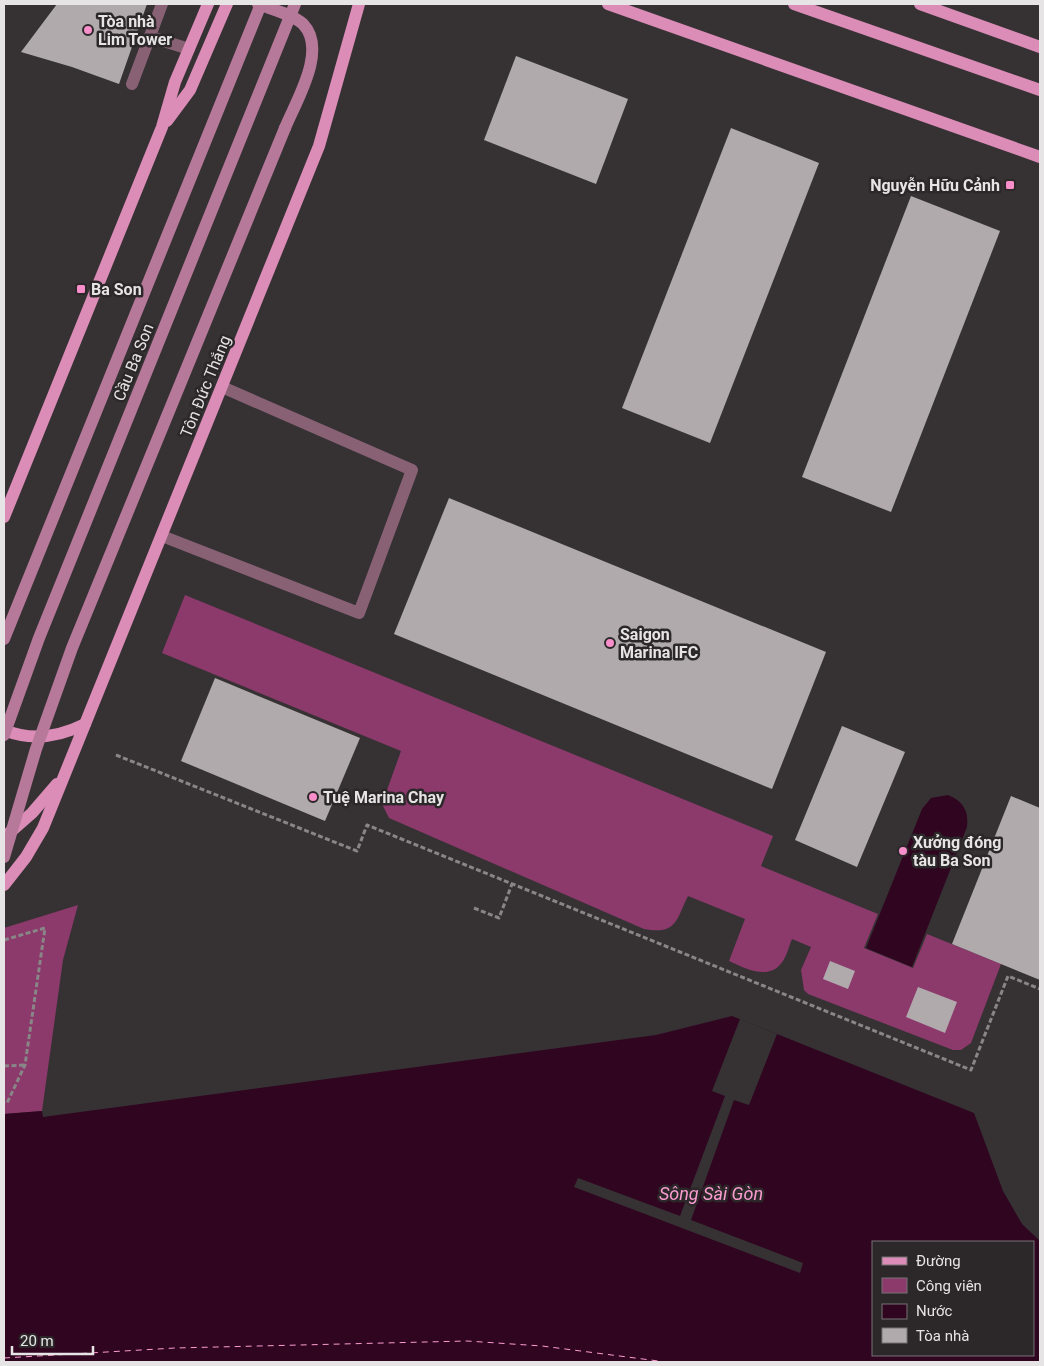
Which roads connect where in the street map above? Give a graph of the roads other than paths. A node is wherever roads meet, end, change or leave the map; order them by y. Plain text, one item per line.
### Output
1 (162, 4) edge
2 (208, 4) edge
3 (259, 4) edge
4 (295, 4) edge
5 (360, 4) edge
6 (608, 4) edge
7 (794, 4) edge
8 (810, 4) edge
9 (920, 4) edge
10 (226, 6) edge
11 (821, 13) junction
12 (151, 37) junction
13 (1040, 47) edge
14 (189, 49) junction
15 (132, 84) dead end
16 (1040, 90) edge
17 (162, 127) junction
18 (1040, 157) edge
19 (222, 387) junction
20 (4, 517) edge
21 (162, 536) junction
22 (4, 639) edge
23 (86, 724) junction
24 (4, 730) edge
25 (4, 735) edge
26 (65, 775) junction
27 (4, 839) edge
28 (4, 857) edge
29 (4, 885) edge

1 - 12 street
2 - 14 main road
3 - 22 main road, Cầu Ba Son, bridge
3 - 28 main road, bridge
4 - 25 main road, Cầu Ba Son, bridge
5 - 19 main road, Tôn Đức Thắng
6 - 18 main road
7 - 11 main road
8 - 11 main road
9 - 13 main road
10 - 17 main road
11 - 16 main road
12 - 14 street
12 - 15 street
14 - 17 main road
17 - 20 main road
19 - 21 main road, Tôn Đức Thắng
19 - 21 street
21 - 23 main road, Tôn Đức Thắng
23 - 24 main road
23 - 26 main road, Tôn Đức Thắng
26 - 27 main road, Tôn Đức Thắng
26 - 29 main road, Tôn Đức Thắng

